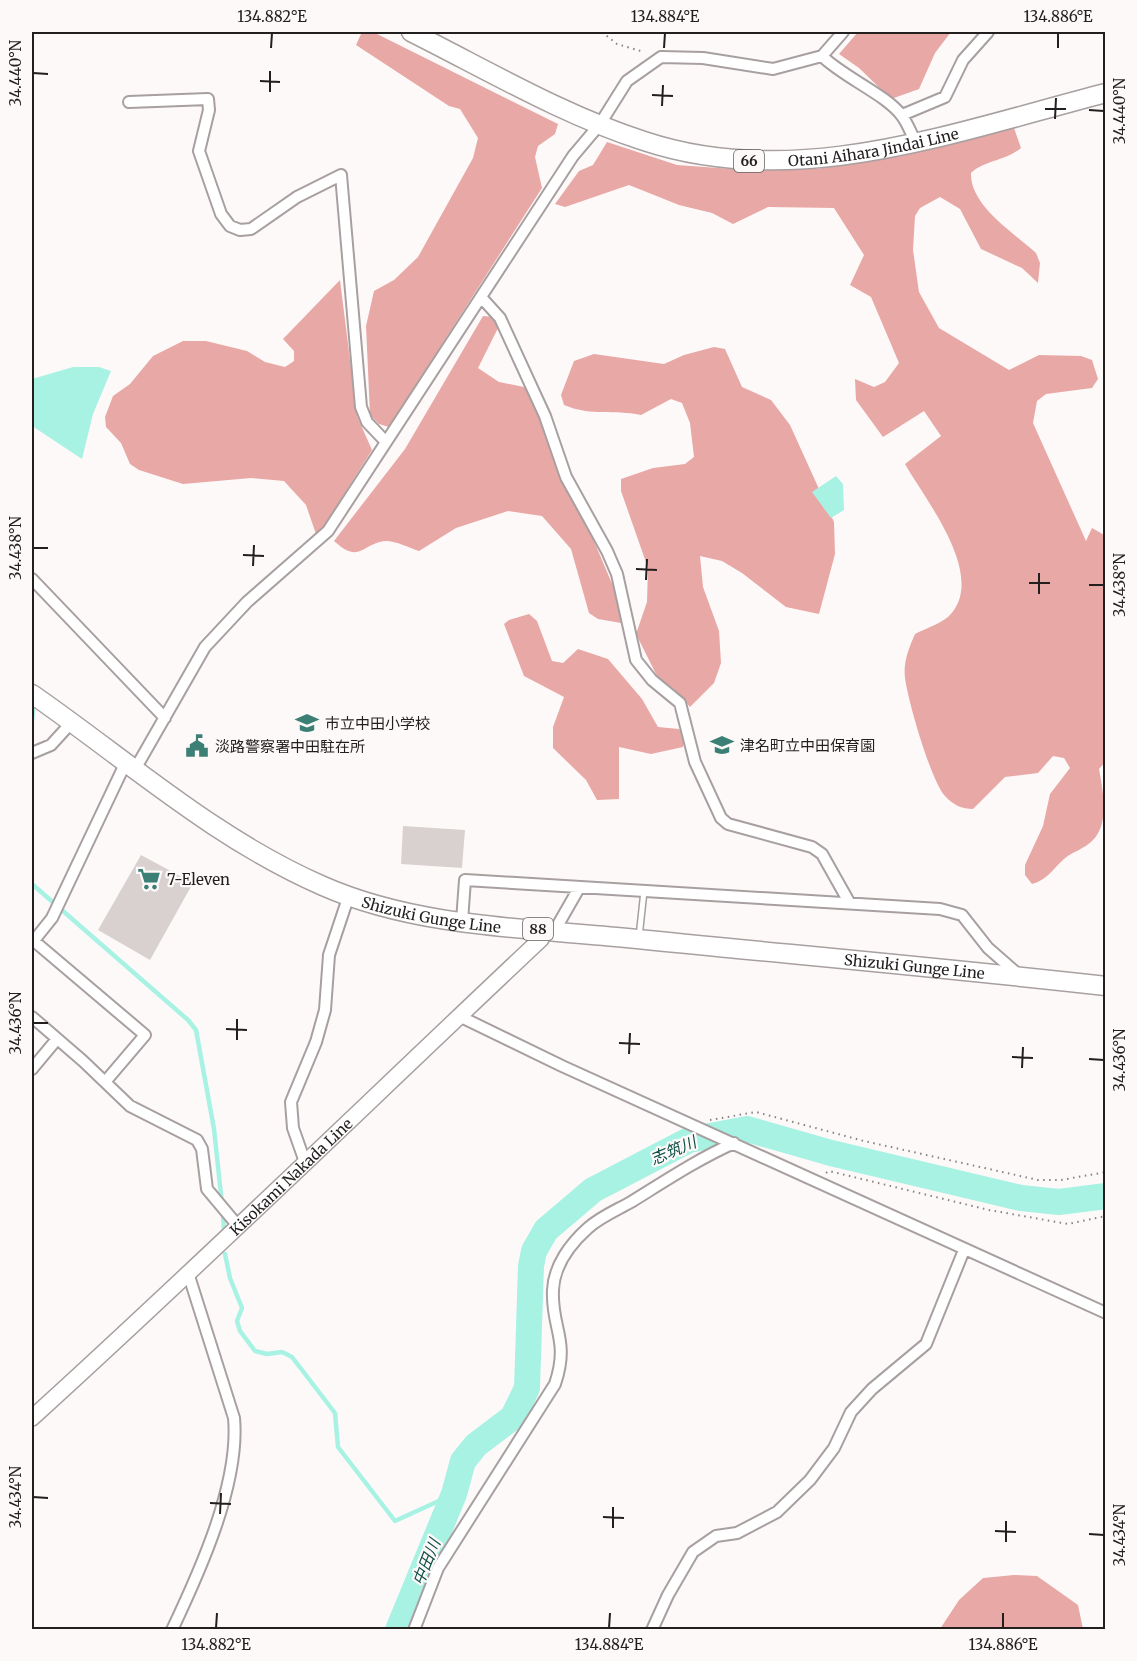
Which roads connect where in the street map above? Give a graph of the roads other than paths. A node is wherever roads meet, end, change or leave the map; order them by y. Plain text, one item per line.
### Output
1 (411, 32) edge
2 (843, 32) edge
3 (988, 32) edge
4 (822, 56) junction
5 (1106, 93) edge
6 (129, 102) dead end
7 (902, 115) junction
8 (600, 124) junction
9 (916, 142) junction
10 (481, 297) junction
11 (386, 442) junction
12 (32, 579) edge
13 (32, 694) edge
14 (165, 718) junction
15 (72, 722) junction
16 (32, 753) edge
17 (130, 767) junction
18 (579, 888) junction
19 (644, 891) junction
20 (349, 895) junction
21 (849, 902) junction
22 (462, 921) junction
23 (550, 930) junction
24 (639, 939) junction
25 (33, 942) edge
26 (1021, 976) junction
27 (1106, 986) edge
28 (459, 1016) junction
29 (32, 1017) edge
30 (57, 1039) junction
31 (32, 1069) edge
32 (105, 1082) junction
33 (732, 1143) junction
34 (305, 1162) junction
35 (238, 1226) junction
36 (964, 1250) junction
37 (189, 1276) junction
38 (1106, 1313) edge
39 (32, 1418) edge
40 (172, 1629) edge
41 (414, 1629) edge
42 (652, 1629) edge

1 - 8 main road, Otani Aihara Jindai Line / 66
2 - 4 street
3 - 7 street
4 - 7 street
4 - 8 street
5 - 9 main road, Otani Aihara Jindai Line / 66
6 - 11 street
7 - 9 street
8 - 9 main road, Otani Aihara Jindai Line / 66
8 - 10 street
10 - 11 street
10 - 21 street
11 - 14 street
12 - 14 street
13 - 15 main road, Shizuki Gunge Line / 88
14 - 17 street
15 - 16 street
15 - 17 main road, Shizuki Gunge Line / 88
17 - 20 main road, Shizuki Gunge Line / 88
17 - 25 street
18 - 19 street
18 - 22 street
18 - 23 street
19 - 21 street
19 - 24 lane
20 - 22 main road, Shizuki Gunge Line / 88
20 - 34 street
21 - 26 street
22 - 23 main road, Shizuki Gunge Line / 88
23 - 24 main road, Shizuki Gunge Line / 88
23 - 28 main road, Kisokami Nakada Line
24 - 26 main road, Shizuki Gunge Line / 88
25 - 32 street
26 - 27 main road, Shizuki Gunge Line / 88
28 - 33 street
28 - 34 main road, Kisokami Nakada Line
29 - 30 street
30 - 31 street
30 - 32 street
32 - 35 street
33 - 36 street
33 - 41 street
34 - 35 main road, Kisokami Nakada Line
35 - 37 main road, Kisokami Nakada Line
36 - 38 street
36 - 42 street
37 - 39 main road, Kisokami Nakada Line
37 - 40 street

